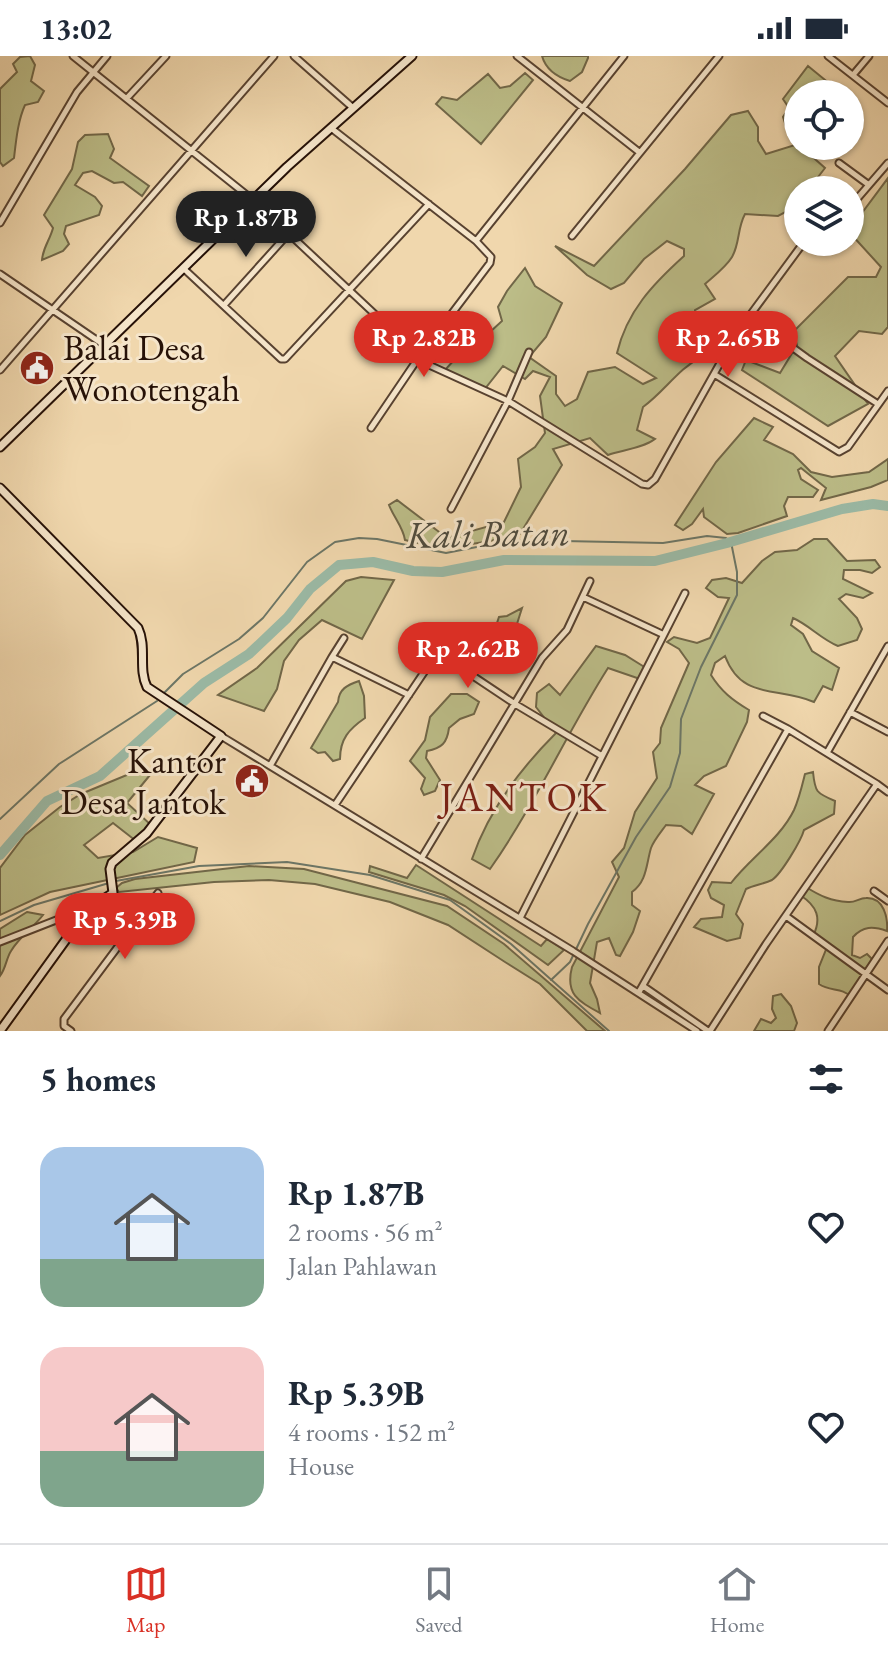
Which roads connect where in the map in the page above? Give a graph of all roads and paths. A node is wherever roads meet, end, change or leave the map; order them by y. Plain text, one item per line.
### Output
1 (73, 56) edge
2 (107, 56) edge
3 (166, 56) edge
4 (274, 56) edge
5 (412, 56) edge
6 (517, 56) edge
7 (624, 56) edge
8 (719, 56) edge
9 (828, 56) edge
10 (869, 56) edge
11 (297, 57) edge
12 (93, 71) junction
13 (853, 75) junction
14 (127, 98) junction
15 (888, 103) edge
16 (352, 107) junction
17 (583, 108) junction
18 (330, 127) junction
19 (191, 150) junction
20 (639, 152) junction
21 (839, 163) dead end
22 (888, 163) edge
23 (869, 185) junction
24 (864, 191) edge
25 (253, 200) junction
26 (429, 204) junction
27 (0, 223) edge
28 (289, 233) junction
29 (572, 236) dead end
30 (476, 241) junction
31 (794, 256) edge
32 (183, 268) junction
33 (0, 274) edge
34 (348, 291) junction
35 (225, 304) junction
36 (52, 309) junction
37 (749, 316) junction
38 (104, 345) junction
39 (529, 352) dead end
40 (419, 357) junction
41 (0, 370) edge
42 (714, 374) junction
43 (888, 391) edge
44 (508, 401) junction
45 (878, 404) junction
46 (371, 428) dead end
47 (0, 447) edge
48 (0, 488) edge
49 (451, 509) dead end
50 (590, 581) dead end
51 (685, 593) dead end
52 (583, 597) junction
53 (453, 629) dead end
54 (663, 634) junction
55 (344, 638) dead end
56 (888, 646) edge
57 (437, 652) junction
58 (332, 657) junction
59 (409, 695) junction
60 (515, 704) junction
61 (850, 712) junction
62 (763, 716) dead end
63 (788, 729) junction
64 (888, 732) edge
65 (221, 736) junction
66 (828, 751) junction
67 (602, 756) junction
68 (270, 766) junction
69 (877, 784) junction
70 (888, 792) edge
71 (335, 805) junction
72 (421, 859) junction
73 (874, 891) dead end
74 (158, 893) dead end
75 (888, 901) edge
76 (93, 906) junction
77 (786, 916) junction
78 (520, 918) junction
79 (888, 941) edge
80 (0, 942) edge
81 (866, 975) junction
82 (641, 989) junction
83 (888, 990) edge
84 (0, 1031) edge
85 (71, 1031) edge
86 (697, 1031) edge
87 (709, 1031) edge
88 (828, 1031) edge

1 - 12 street
2 - 12 street
3 - 14 street
4 - 19 street
5 - 16 street
6 - 17 street
7 - 17 street
8 - 20 street
9 - 13 street
10 - 13 street
11 - 16 street
12 - 14 street
12 - 27 street
13 - 15 street
14 - 19 street
16 - 18 street
17 - 20 street
17 - 30 street
18 - 25 street
18 - 26 street
19 - 25 street
19 - 36 street
20 - 29 street
21 - 23 street
22 - 23 street
23 - 24 street
25 - 28 street
25 - 32 street
26 - 30 street
26 - 34 street
28 - 34 street
28 - 35 street
30 - 40 street
31 - 37 street
32 - 35 street
32 - 38 street
33 - 36 street
34 - 35 street
34 - 40 street
36 - 38 street
36 - 41 street
37 - 42 street
37 - 45 street
38 - 47 street
39 - 44 street
40 - 44 street
40 - 46 street
42 - 44 street
42 - 45 street
43 - 45 street
44 - 49 street
48 - 65 street
50 - 52 street
51 - 54 street
52 - 54 street
52 - 60 street
53 - 57 street
54 - 67 street
55 - 58 street
56 - 61 street
57 - 59 street
57 - 60 street
58 - 59 street
58 - 68 street
59 - 71 street
60 - 67 street
60 - 72 street
61 - 64 street
61 - 66 street
62 - 63 street
63 - 66 street
63 - 82 street
65 - 68 street
65 - 76 street
66 - 69 street
67 - 78 street
68 - 71 street
69 - 70 street
69 - 77 street
71 - 72 street
72 - 78 street
73 - 75 street
74 - 85 street
76 - 80 street
76 - 84 street
77 - 81 street
77 - 87 street
78 - 82 street
79 - 81 street
81 - 83 street
81 - 88 street
82 - 86 street
82 - 87 street

